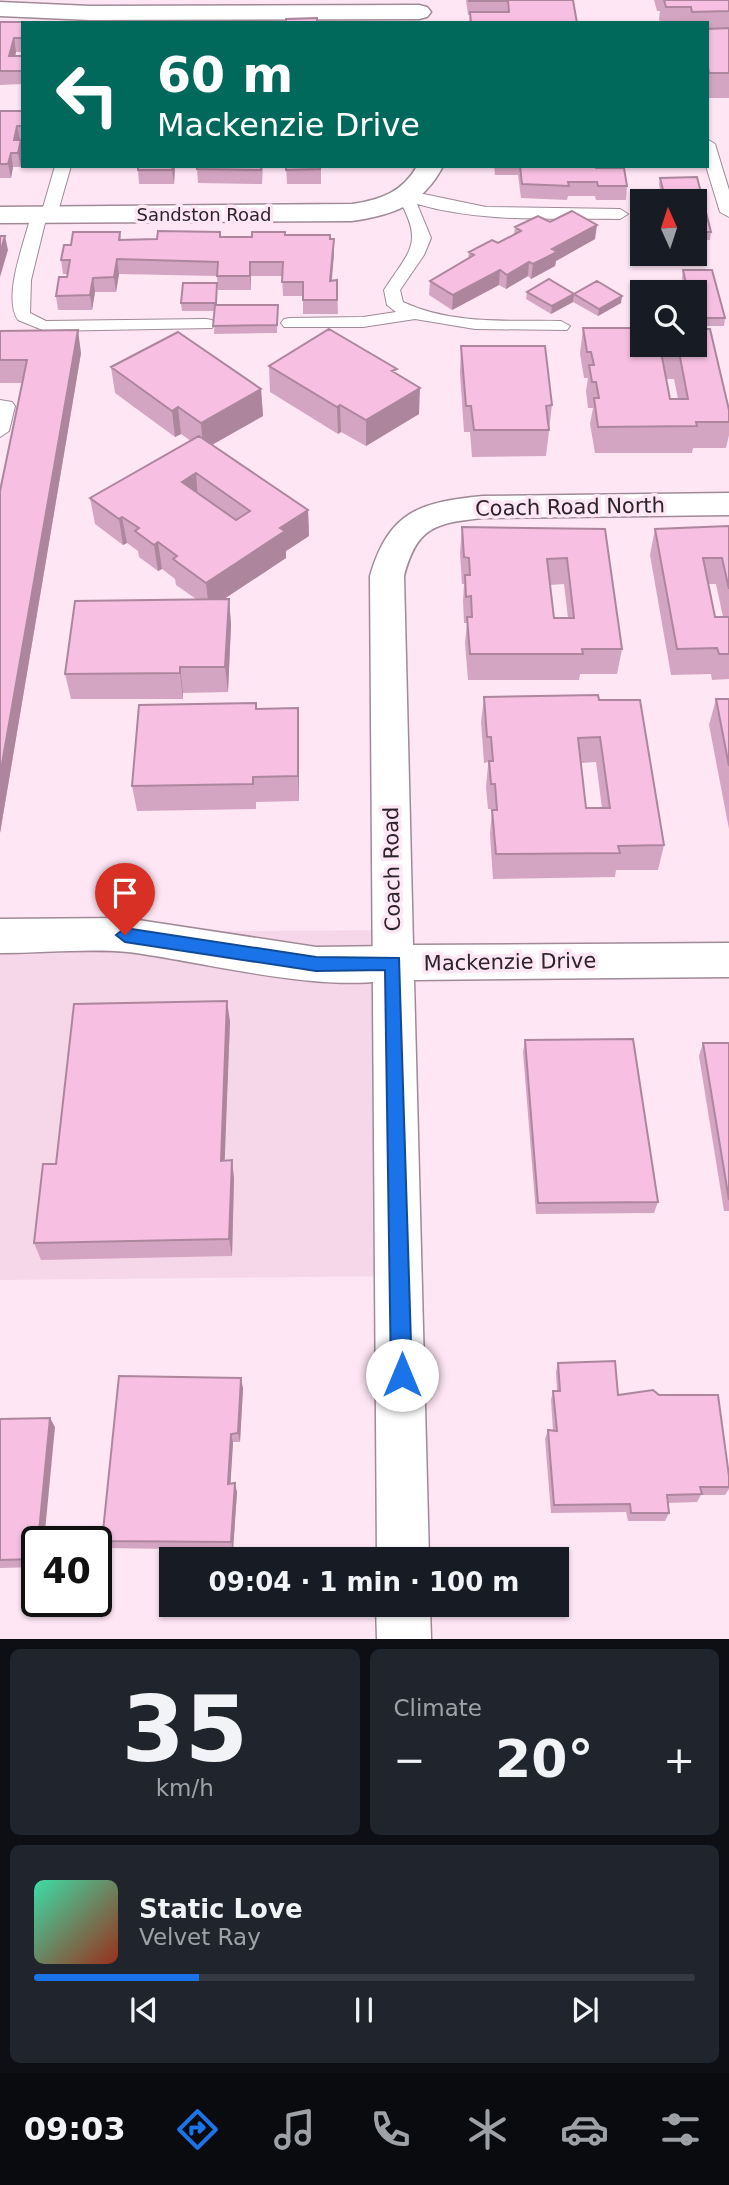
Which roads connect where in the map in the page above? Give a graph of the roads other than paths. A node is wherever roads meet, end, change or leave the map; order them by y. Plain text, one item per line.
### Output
1 (0, 9) edge
2 (419, 11) edge
3 (709, 150) edge
4 (61, 168) edge
5 (429, 168) edge
6 (407, 197) junction
7 (729, 213) edge
8 (620, 214) dead end
9 (0, 215) edge
10 (44, 215) junction
11 (411, 314) junction
12 (290, 323) dead end
13 (206, 324) dead end
14 (561, 326) dead end
15 (0, 406) edge
16 (0, 431) edge
17 (729, 504) edge
18 (414, 523) joint
19 (0, 936) edge
20 (729, 960) edge
21 (393, 963) junction
22 (403, 1547) edge
23 (404, 1617) edge
24 (404, 1639) edge

1 - 2 street
3 - 7 lane
4 - 10 lane
5 - 6 street
6 - 8 lane
6 - 10 street, Sandston Road
6 - 11 lane
9 - 10 street, Sandston Road
10 - 13 lane
11 - 12 lane
11 - 14 lane
15 - 16 lane
17 - 18 street, Coach Road North
18 - 21 street, Coach Road
19 - 21 street, Mackenzie Drive
20 - 21 street, Mackenzie Drive
21 - 22 street, Coach Road
23 - 24 street

